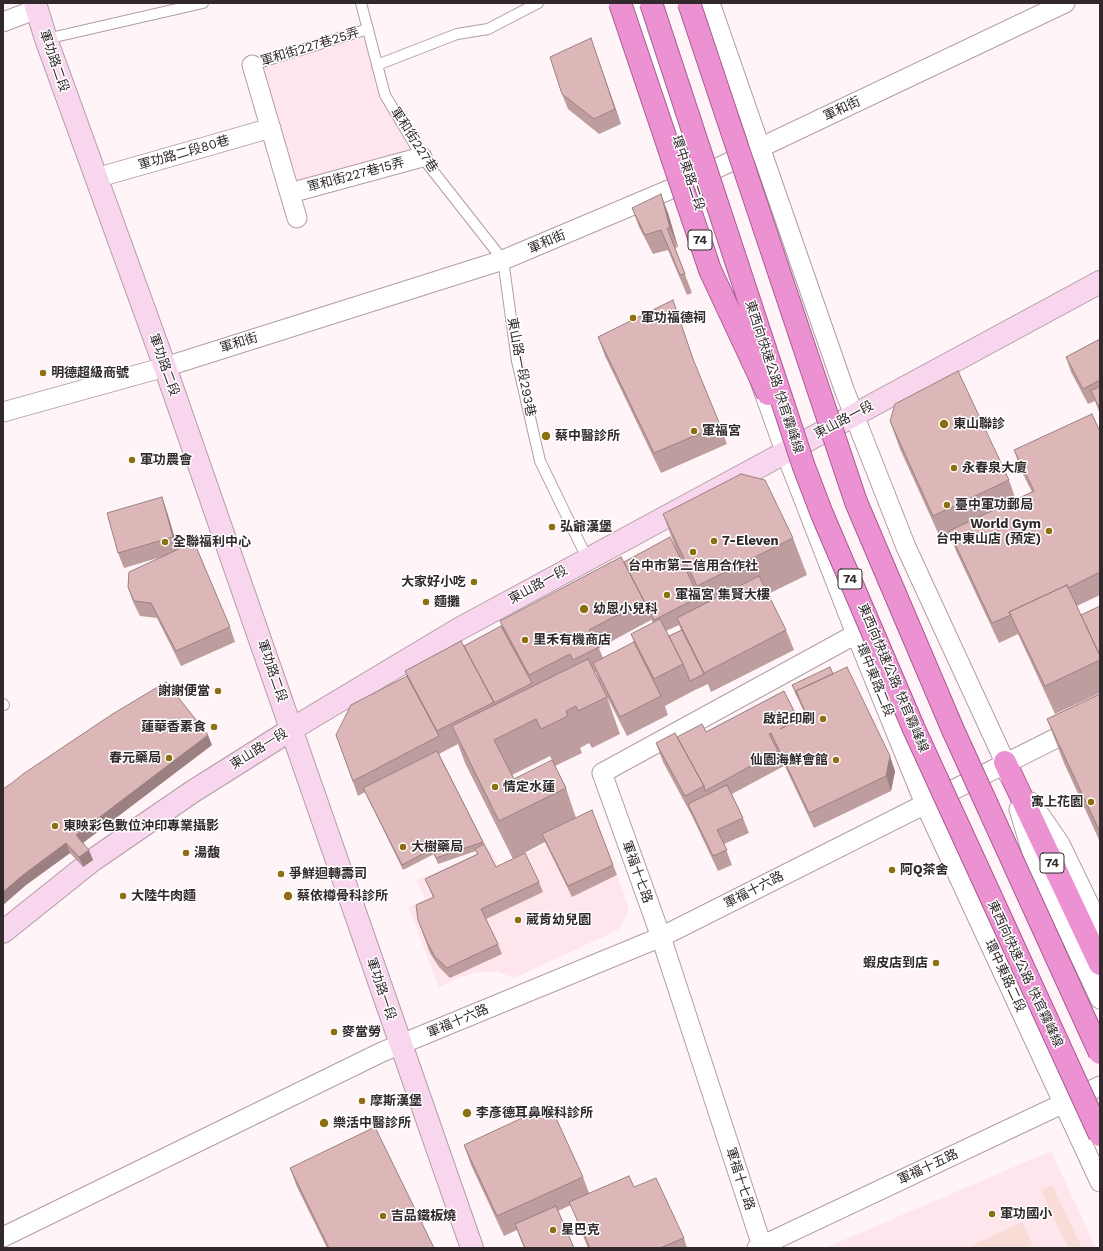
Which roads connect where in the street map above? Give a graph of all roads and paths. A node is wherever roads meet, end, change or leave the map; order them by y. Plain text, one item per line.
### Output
1 (203, 3) edge
2 (361, 3) edge
3 (538, 3) edge
4 (620, 3) edge
5 (635, 3) edge
6 (651, 3) edge
7 (689, 3) edge
8 (710, 3) edge
9 (1064, 3) edge
10 (39, 5) edge
11 (3, 22) edge
12 (368, 30) junction
13 (46, 39) junction
14 (252, 65) joint
15 (377, 65) junction
16 (271, 128) junction
17 (761, 148) junction
18 (422, 157) junction
19 (96, 178) junction
20 (690, 181) junction
21 (290, 193) junction
22 (297, 218) dead end
23 (503, 260) junction
24 (1100, 282) edge
25 (165, 366) junction
26 (3, 412) edge
27 (854, 416) junction
28 (785, 451) junction
29 (804, 467) junction
30 (588, 558) junction
31 (856, 634) junction
32 (1100, 716) edge
33 (292, 729) junction
34 (1005, 762) junction
35 (925, 804) junction
36 (1100, 927) edge
37 (3, 932) edge
38 (661, 937) junction
39 (1100, 964) edge
40 (1100, 999) edge
41 (400, 1046) junction
42 (1100, 1054) edge
43 (1100, 1086) edge
44 (1064, 1103) junction
45 (1100, 1135) edge
46 (1100, 1182) edge
47 (3, 1237) edge
48 (759, 1247) edge
49 (472, 1248) edge

1 - 13 lane
2 - 12 lane, 軍和街227巷
3 - 15 lane
4 - 29 highway, 74, bridge
5 - 20 street, 環中東路二段
6 - 29 highway, 東西向快速公路 快官霧峰線 / 74, bridge
7 - 42 highway, bridge
8 - 17 street
9 - 17 street, 軍和街
10 - 11 street
10 - 13 main road, 軍功路二段
12 - 14 lane, 軍和街227巷25弄
12 - 15 lane, 軍和街227巷
13 - 19 main road, 軍功路二段
14 - 16 street
15 - 18 lane, 軍和街227巷
16 - 19 street, 軍功路二段80巷
16 - 21 street
17 - 20 street, 軍和街
17 - 27 street
18 - 21 street, 軍和街227巷15弄
18 - 23 lane, 軍和街227巷
19 - 25 main road, 軍功路二段
20 - 23 street, 軍和街
20 - 28 street, 環中東路二段
21 - 22 street
23 - 25 street, 軍和街
23 - 30 lane, 東山路一段293巷
24 - 27 main road, 東山路一段
25 - 26 street, 軍和街
25 - 33 main road, 軍功路二段
27 - 28 main road, 東山路一段
27 - 34 street
28 - 30 main road, 東山路一段
28 - 31 street, 環中東路二段
29 - 45 highway, 東西向快速公路 快官霧峰線 / 74, bridge
30 - 33 main road, 東山路一段
31 - 35 street, 環中東路二段
31 - 38 street, 軍福十七路
32 - 34 street, 軍福十六路
33 - 37 main road, 東山路一段
33 - 41 main road, 軍功路一段
34 - 35 street, 軍福十六路
34 - 36 street
34 - 39 highway, 74
34 - 40 street
35 - 38 street, 軍福十六路
35 - 44 street, 環中東路二段
38 - 41 street, 軍福十六路
38 - 48 street, 軍福十七路
41 - 47 street, 軍福十六路
41 - 49 main road, 軍功路一段
43 - 44 street, 軍福十五路
44 - 46 street, 環中東路二段
44 - 48 street, 軍福十五路

